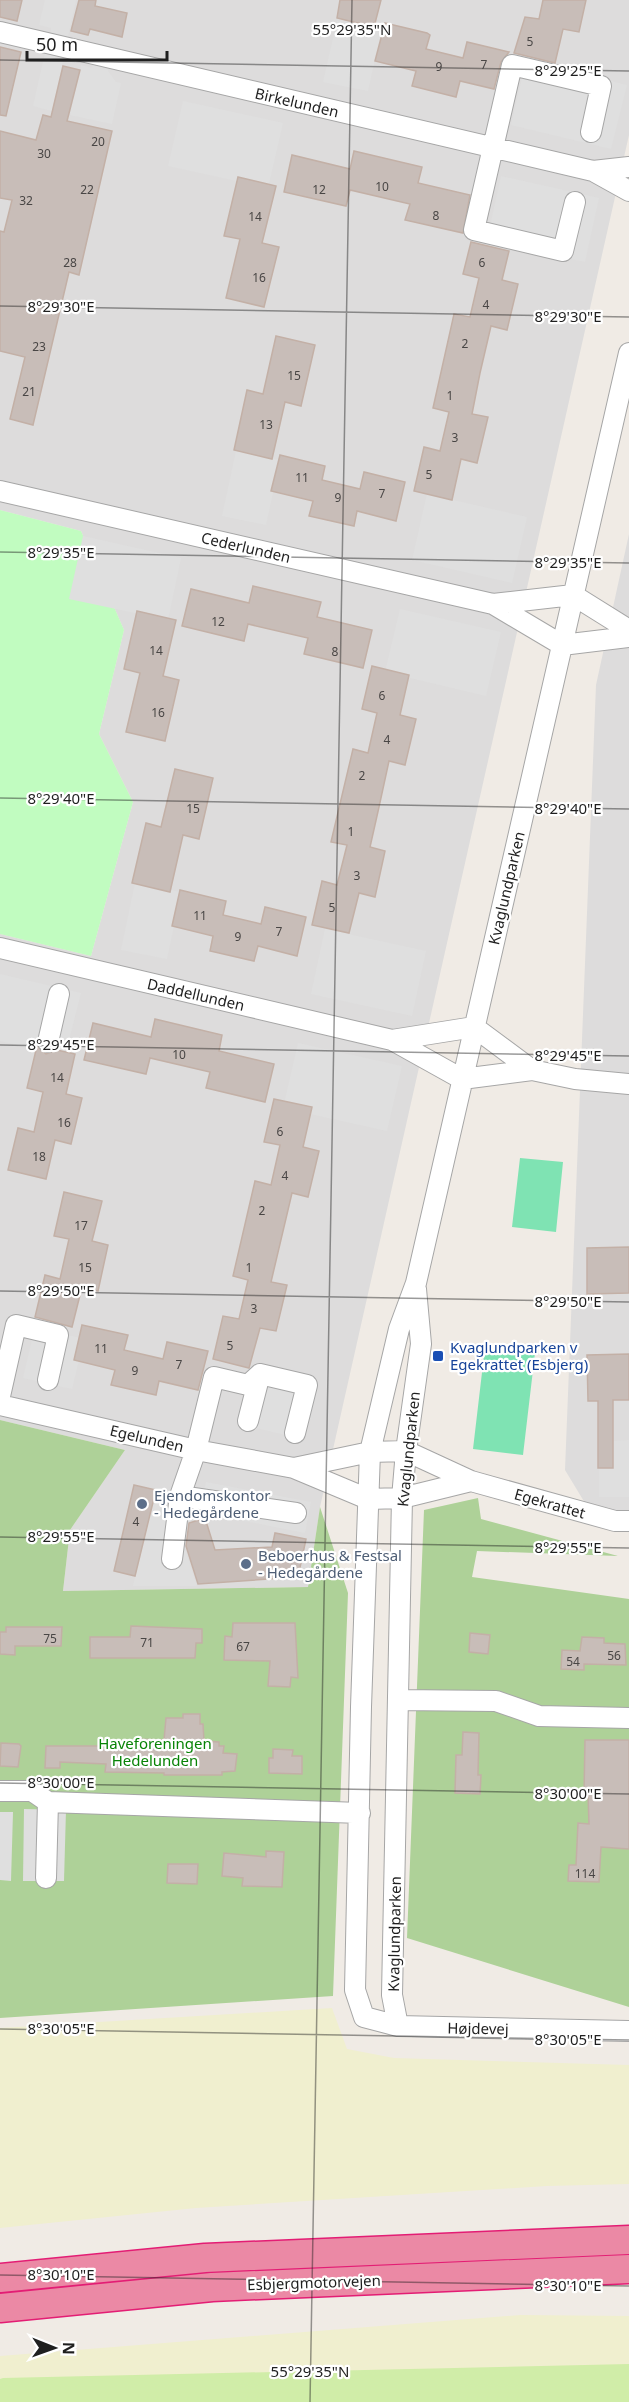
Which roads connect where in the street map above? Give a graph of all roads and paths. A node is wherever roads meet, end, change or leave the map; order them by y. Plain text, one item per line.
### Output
1 (0, 32) edge
2 (591, 132) dead end
3 (493, 148) junction
4 (629, 167) edge
5 (593, 171) junction
6 (629, 191) edge
7 (575, 202) dead end
8 (629, 354) edge
9 (0, 490) edge
10 (573, 595) junction
11 (493, 604) junction
12 (629, 630) edge
13 (629, 637) edge
14 (562, 645) junction
15 (0, 948) edge
16 (59, 994) dead end
17 (474, 1026) junction
18 (392, 1040) junction
19 (48, 1042) dead end
20 (532, 1070) junction
21 (462, 1079) junction
22 (629, 1084) edge
23 (416, 1283) junction
24 (260, 1374) junction
25 (48, 1380) dead end
26 (0, 1396) edge
27 (0, 1405) edge
28 (248, 1421) dead end
29 (295, 1433) dead end
30 (196, 1449) junction
31 (406, 1451) junction
32 (370, 1452) junction
33 (294, 1468) junction
34 (471, 1480) junction
35 (180, 1496) junction
36 (368, 1498) junction
37 (402, 1498) junction
38 (296, 1513) dead end
39 (629, 1521) edge
40 (172, 1559) dead end
41 (399, 1700) junction
42 (629, 1718) edge
43 (0, 1791) edge
44 (48, 1803) junction
45 (360, 1813) junction
46 (46, 1878) dead end
47 (398, 2026) junction
48 (629, 2031) edge
49 (629, 2240) edge
50 (629, 2269) edge
51 (0, 2278) edge
52 (0, 2308) edge

1 - 3 street, Birkelunden
2 - 3 street
3 - 5 street, Birkelunden
3 - 7 street
4 - 5 street, Birkelunden
5 - 6 street, Birkelunden
8 - 10 street, Kvaglundparken
9 - 11 street, Cederlunden
10 - 11 street, Cederlunden
10 - 12 street
10 - 14 street, Kvaglundparken
11 - 14 street, Cederlunden
13 - 14 street
14 - 17 street, Kvaglundparken
15 - 18 street, Daddellunden
16 - 19 street
17 - 18 street, Daddellunden
17 - 20 street
17 - 21 street, Kvaglundparken
18 - 21 street, Daddellunden
20 - 21 street
20 - 22 street
21 - 23 street, Kvaglundparken
23 - 31 street, Kvaglundparken
23 - 32 street, Kvaglundparken
24 - 28 street
24 - 29 street
24 - 30 street
25 - 26 street
27 - 30 street, Egelunden
30 - 33 street, Egelunden
30 - 35 street
31 - 32 street, Egelunden
31 - 34 street, Egekrattet
31 - 37 street, Kvaglundparken
32 - 33 street, Egelunden
32 - 36 street, Kvaglundparken
33 - 36 street, Egelunden
34 - 37 street
34 - 39 street, Egekrattet
35 - 38 street
35 - 40 street
36 - 37 street, Egelunden
36 - 45 street, Kvaglundparken
37 - 41 street, Kvaglundparken
41 - 42 street
41 - 47 street, Kvaglundparken
43 - 44 street
44 - 45 street
44 - 46 street
45 - 47 street, Kvaglundparken
47 - 48 street, Højdevej
49 - 51 highway, Esbjergmotorvejen
50 - 52 highway, Esbjergmotorvejen

